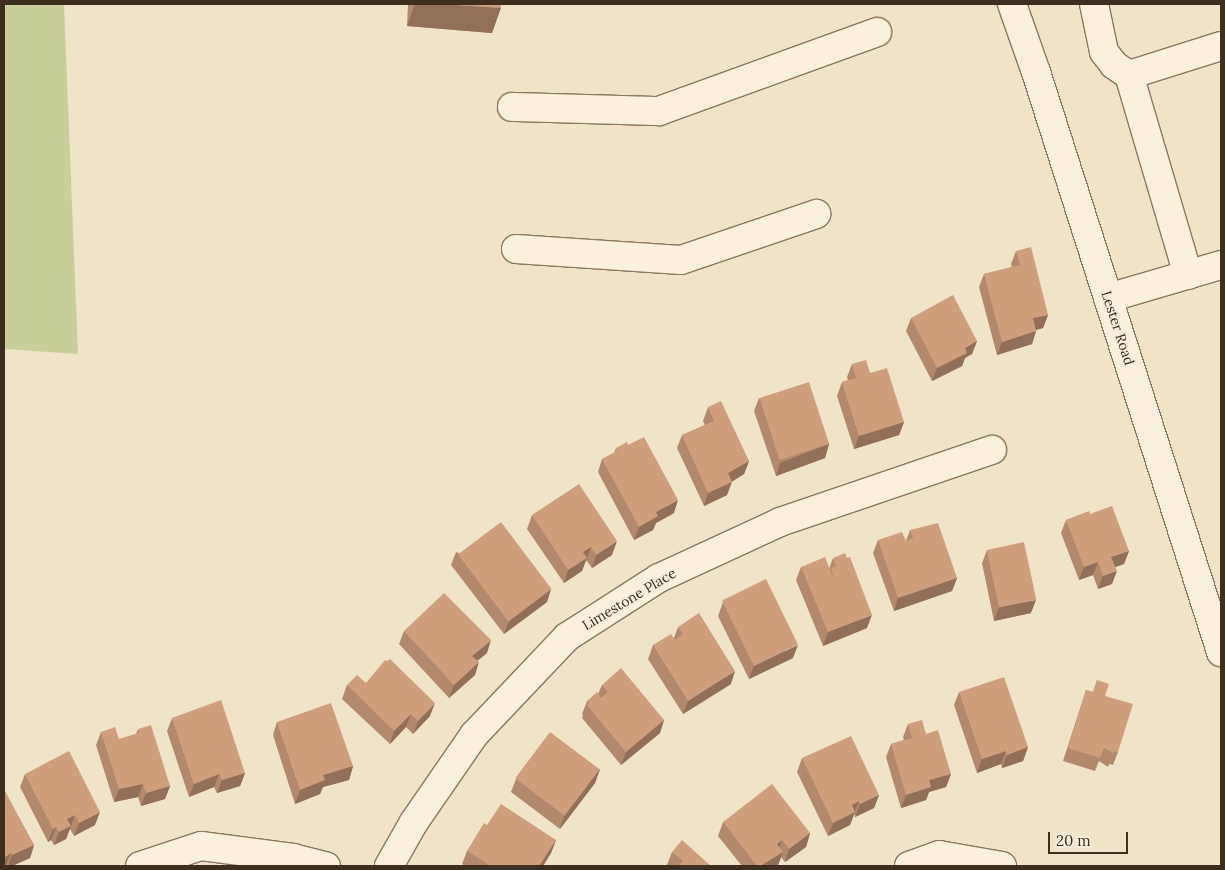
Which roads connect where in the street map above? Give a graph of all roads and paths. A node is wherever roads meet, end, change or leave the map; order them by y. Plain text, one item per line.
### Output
1 (1012, 4) edge
2 (1094, 4) edge
3 (877, 32) dead end
4 (1221, 46) edge
5 (1129, 75) junction
6 (512, 107) dead end
7 (816, 214) dead end
8 (516, 249) dead end
9 (1221, 265) edge
10 (1188, 274) junction
11 (1108, 298) junction
12 (992, 450) dead end
13 (1221, 652) edge
14 (140, 866) edge
15 (326, 866) edge
16 (389, 866) edge
17 (909, 866) edge
18 (1002, 866) edge

1 - 11 street, Lester Road
2 - 5 street
3 - 6 street
4 - 5 street
5 - 10 street
7 - 8 street
9 - 10 street
10 - 11 street
11 - 13 street, Lester Road
12 - 16 street, Limestone Place
14 - 15 street
17 - 18 street

